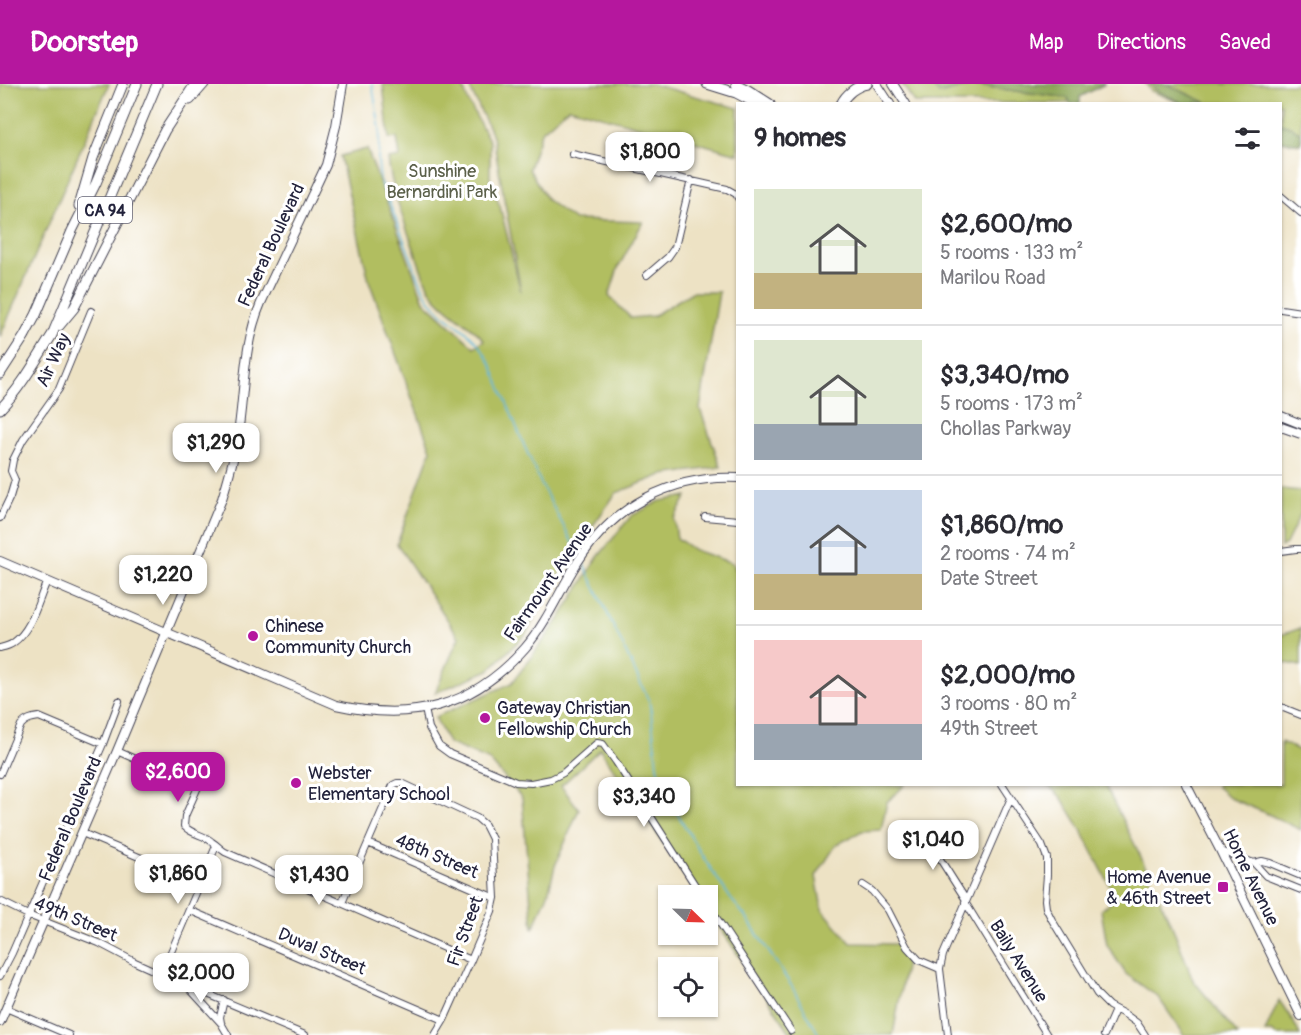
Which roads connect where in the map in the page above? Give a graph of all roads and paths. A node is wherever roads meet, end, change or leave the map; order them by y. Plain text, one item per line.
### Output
1 (123, 84) edge
2 (137, 84) edge
3 (158, 84) edge
4 (195, 84) edge
5 (204, 84) edge
6 (343, 84) edge
7 (707, 84) edge
8 (736, 84) edge
9 (865, 84) edge
10 (878, 84) edge
11 (893, 84) edge
12 (754, 102) edge
13 (767, 102) edge
14 (843, 102) edge
15 (889, 102) edge
16 (905, 102) edge
17 (165, 130) junction
18 (572, 153) dead end
19 (691, 180) junction
20 (736, 195) edge
21 (1282, 197) edge
22 (1301, 213) edge
23 (72, 231) junction
24 (647, 275) dead end
25 (1282, 309) edge
26 (92, 311) dead end
27 (1301, 312) edge
28 (52, 335) junction
29 (0, 374) edge
30 (0, 409) edge
31 (1282, 416) edge
32 (1301, 424) edge
33 (1282, 427) edge
34 (1301, 434) edge
35 (736, 478) edge
36 (705, 517) dead end
37 (0, 518) edge
38 (736, 520) edge
39 (1301, 549) edge
40 (1282, 551) edge
41 (0, 561) edge
42 (47, 581) junction
43 (167, 633) junction
44 (0, 648) edge
45 (119, 701) dead end
46 (1282, 707) edge
47 (425, 709) junction
48 (1301, 715) edge
49 (103, 744) junction
50 (117, 751) junction
51 (0, 774) edge
52 (1003, 786) edge
53 (1187, 786) edge
54 (1011, 798) junction
55 (925, 829) dead end
56 (82, 833) junction
57 (368, 843) junction
58 (216, 846) junction
59 (1220, 850) junction
60 (146, 861) dead end
61 (1254, 863) junction
62 (1301, 876) edge
63 (695, 885) edge
64 (863, 885) dead end
65 (1301, 890) edge
66 (495, 898) junction
67 (0, 901) edge
68 (965, 901) junction
69 (342, 903) junction
70 (189, 910) junction
71 (28, 915) junction
72 (718, 920) edge
73 (44, 921) junction
74 (471, 960) junction
75 (940, 969) junction
76 (162, 973) junction
77 (0, 976) edge
78 (186, 985) junction
79 (224, 1000) junction
80 (1297, 1002) edge
81 (6, 1008) junction
82 (1115, 1010) junction
83 (1301, 1016) edge
84 (444, 1020) junction
85 (0, 1023) edge
86 (221, 1023) junction
87 (791, 1031) dead end
88 (69, 1035) edge
89 (228, 1035) edge
90 (305, 1035) edge
91 (435, 1035) edge
92 (948, 1035) edge
93 (1047, 1035) edge
94 (1104, 1035) edge
95 (1145, 1035) edge

1 - 23 highway
2 - 23 highway, CA 94
3 - 28 highway, CA 94
4 - 17 highway
5 - 17 highway
6 - 43 main road, Federal Boulevard
7 - 12 highway
8 - 13 highway
9 - 14 highway
10 - 15 main road
11 - 16 main road
17 - 28 highway
18 - 19 street
19 - 20 street
19 - 24 street
21 - 22 street
23 - 29 highway, CA 94
25 - 27 street
26 - 37 street, Air Way
28 - 30 highway, CA 94
31 - 32 main road
33 - 34 main road
35 - 47 main road, Fairmount Avenue
36 - 38 street
39 - 40 street
41 - 42 main road, Fairmount Avenue
42 - 43 main road, Fairmount Avenue
42 - 44 street
43 - 47 main road, Fairmount Avenue
43 - 50 main road, Federal Boulevard
45 - 49 street
46 - 48 street
47 - 63 street
49 - 51 street
49 - 71 street
50 - 56 main road, Federal Boulevard
50 - 58 street
52 - 54 street
53 - 59 main road, Home Avenue
54 - 68 street
54 - 82 street
55 - 68 street, Baily Avenue
56 - 60 street
56 - 73 main road, Federal Boulevard
57 - 66 street, 48th Street
57 - 66 street, Fir Street
57 - 69 street
58 - 69 street
58 - 70 street
59 - 61 street
59 - 80 main road, Home Avenue
61 - 62 street
61 - 65 street
64 - 75 street
66 - 74 street, Fir Street
67 - 71 street, 49th Street
68 - 75 street
68 - 93 street, Baily Avenue
69 - 74 street
70 - 76 street
70 - 84 street, Duval Street
71 - 73 street, 49th Street
71 - 77 street
72 - 87 street
73 - 76 street, 49th Street
73 - 81 main road, Federal Boulevard
74 - 84 street, Fir Street
75 - 92 street
76 - 78 street, 49th Street
78 - 79 street, 49th Street
78 - 86 street
79 - 86 street
79 - 90 street, 49th Street
80 - 83 main road, Home Avenue
81 - 85 main road, Federal Boulevard
81 - 88 street
82 - 94 street
82 - 95 street
84 - 91 street, Fir Street
86 - 89 street

